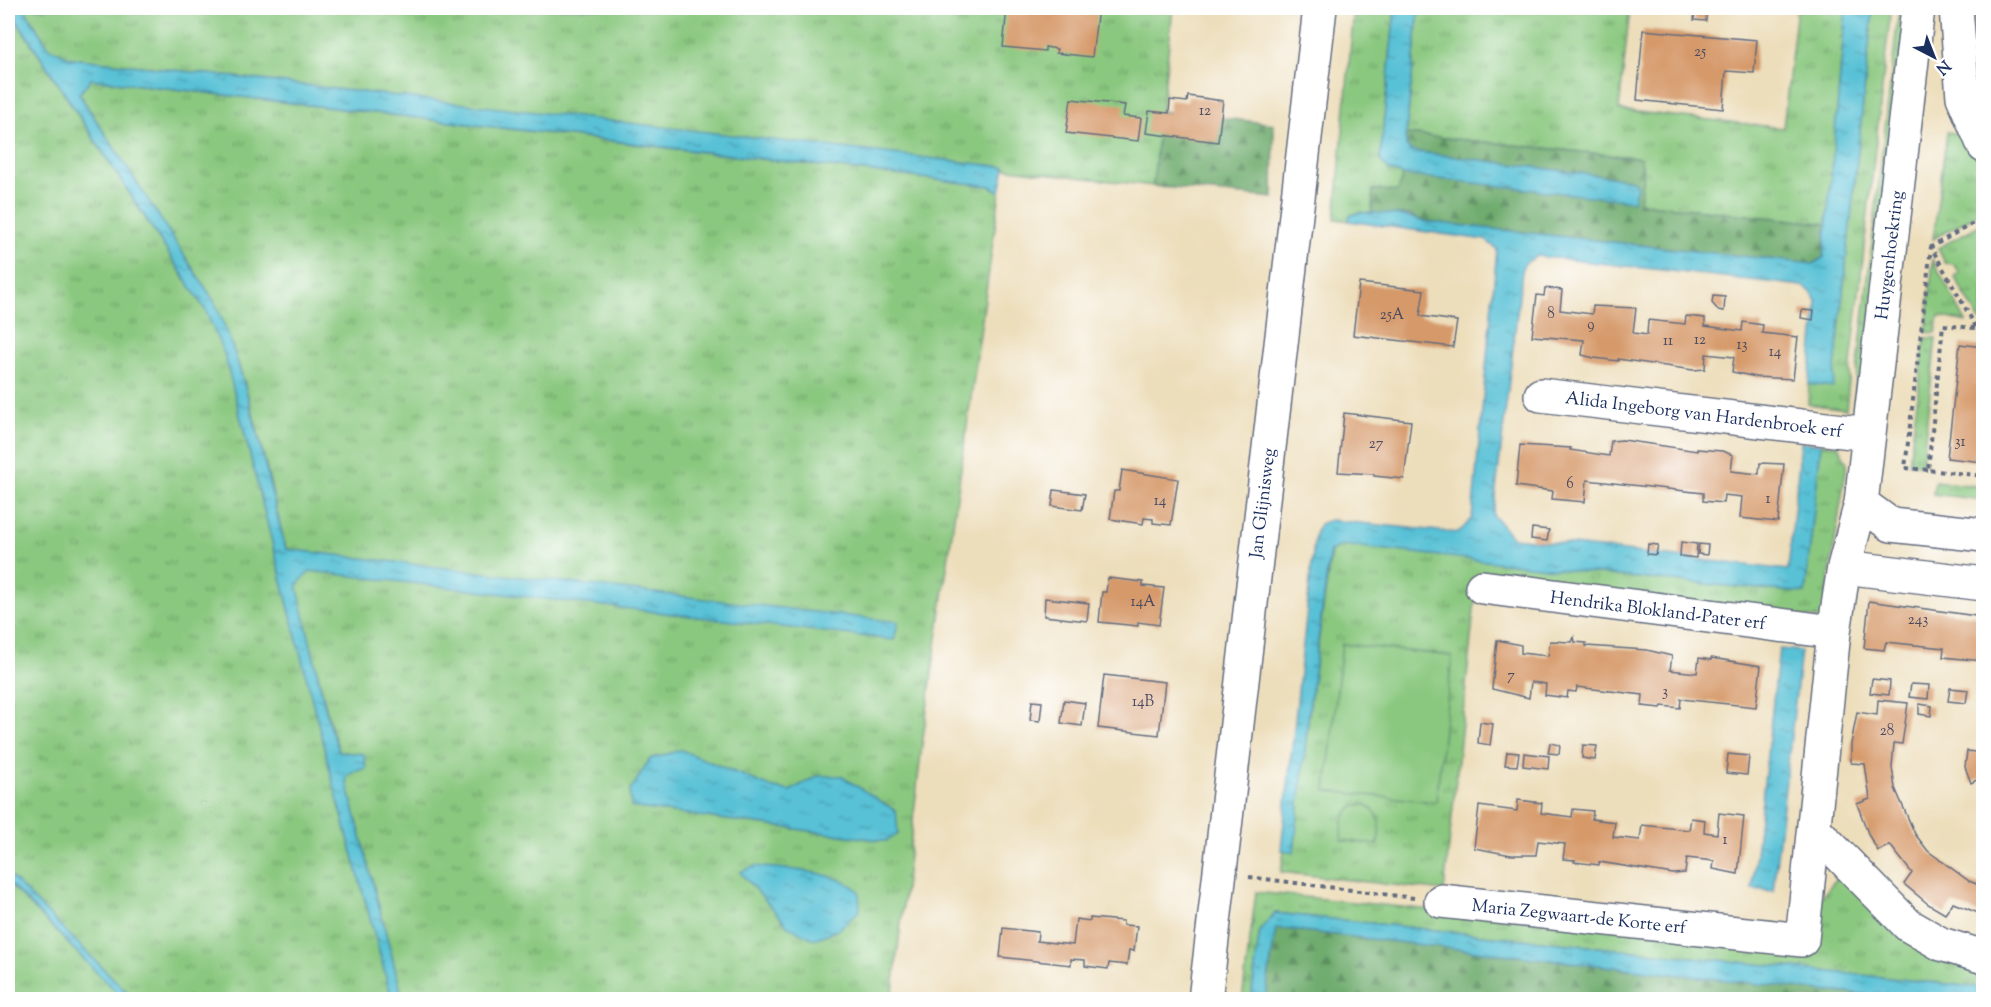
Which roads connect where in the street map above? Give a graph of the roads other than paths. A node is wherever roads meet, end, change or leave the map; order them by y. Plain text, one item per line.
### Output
1 (1320, 8) edge
2 (1918, 8) edge
3 (1956, 8) edge
4 (1983, 146) edge
5 (1541, 395) dead end
6 (1868, 434) junction
7 (1862, 503) junction
8 (1983, 535) edge
9 (1844, 567) junction
10 (1983, 584) edge
11 (1482, 587) dead end
12 (1834, 632) junction
13 (1814, 828) junction
14 (1441, 901) road end
15 (1983, 957) edge
16 (1206, 999) edge

1 - 16 street, Jan Glijnisweg
2 - 6 street, Huygenhoekring
3 - 4 street
5 - 6 street, Alida Ingeborg van Hardenbroek erf
6 - 7 street, Huygenhoekring
7 - 8 street
7 - 9 street, Huygenhoekring
9 - 10 street
9 - 12 street, Huygenhoekring
11 - 12 street, Hendrika Blokland-Pater erf
12 - 13 street, Huygenhoekring
13 - 14 street, Maria Zegwaart-de Korte erf
13 - 15 street

